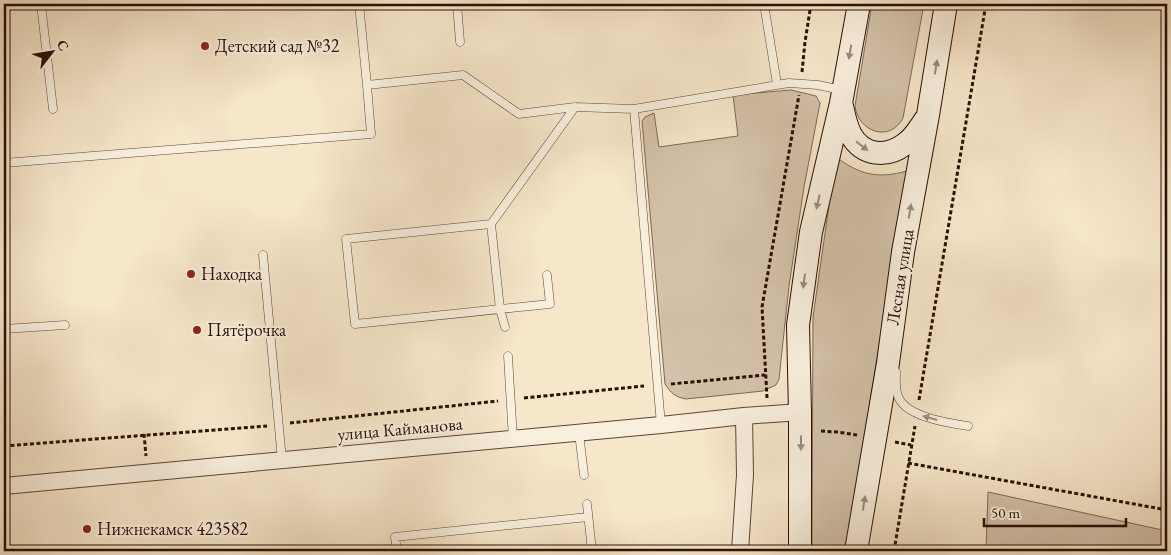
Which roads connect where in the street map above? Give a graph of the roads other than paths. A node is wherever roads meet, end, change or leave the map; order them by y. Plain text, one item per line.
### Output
1 (41, 4) edge
2 (359, 4) edge
3 (457, 4) edge
4 (764, 4) edge
5 (859, 4) edge
6 (946, 4) edge
7 (460, 42) dead end
8 (776, 84) junction
9 (367, 85) junction
10 (842, 97) junction
11 (575, 107) junction
12 (53, 109) dead end
13 (634, 109) junction
14 (928, 115) junction
15 (4, 163) edge
16 (491, 224) junction
17 (903, 252) junction
18 (263, 255) dead end
19 (547, 274) dead end
20 (905, 302) dead end
21 (500, 310) junction
22 (904, 312) dead end
23 (65, 325) dead end
24 (505, 327) dead end
25 (4, 329) edge
26 (508, 356) dead end
27 (800, 412) junction
28 (744, 416) junction
29 (661, 425) junction
30 (968, 426) dead end
31 (579, 433) junction
32 (513, 439) junction
33 (282, 460) junction
34 (584, 475) dead end
35 (4, 486) edge
36 (587, 504) dead end
37 (588, 517) junction
38 (396, 551) edge
39 (592, 551) edge
40 (740, 551) edge
41 (800, 551) edge
42 (856, 551) edge

1 - 12 lane
2 - 9 lane
3 - 7 lane
4 - 8 lane
5 -> 10 main road
14 -> 6 main road, Лесная улица
8 - 10 lane
8 - 13 lane
9 - 11 lane
9 - 15 lane
10 -> 14 main road
10 -> 27 main road
11 - 13 lane
11 - 16 lane
13 - 29 lane
17 -> 14 main road, Лесная улица
16 - 21 lane
16 - 21 lane
17 - 20 lane
42 -> 17 main road, Лесная улица
18 - 33 lane
19 - 21 lane
21 - 24 lane
30 -> 22 lane
23 - 25 lane
26 - 32 lane
27 - 28 street, улица Кайманова
27 -> 41 main road
28 - 29 street, улица Кайманова
28 - 40 street
29 - 31 street, улица Кайманова
31 - 32 street, улица Кайманова
31 - 34 lane
32 - 33 street, улица Кайманова
33 - 35 street, улица Кайманова
36 - 37 lane
37 - 38 lane
37 - 39 lane

